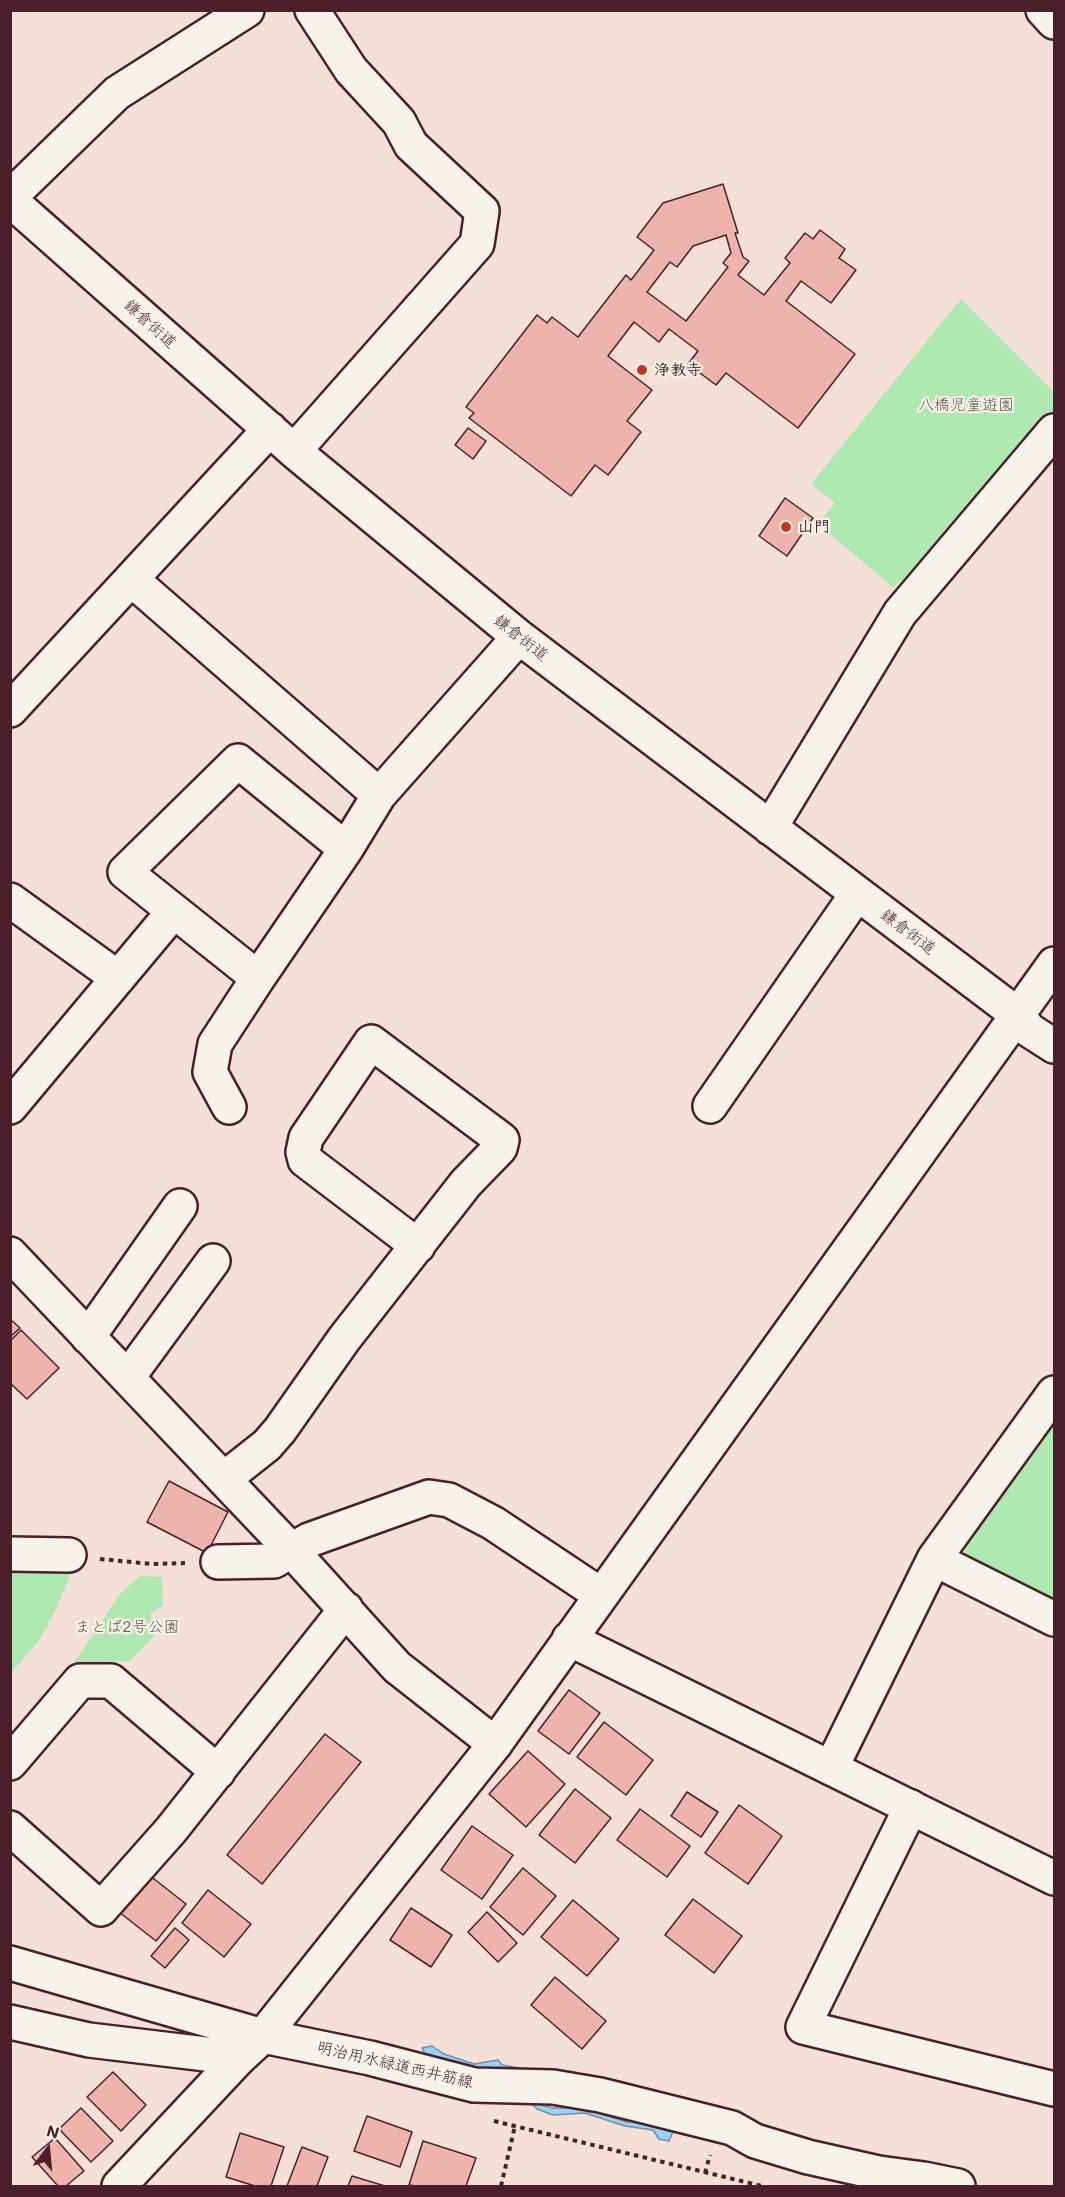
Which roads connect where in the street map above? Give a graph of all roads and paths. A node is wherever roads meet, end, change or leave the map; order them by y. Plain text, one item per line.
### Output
1 (247, 10) edge
2 (312, 10) edge
3 (1042, 10) edge
4 (1054, 22) edge
5 (10, 198) edge
6 (270, 429) junction
7 (1054, 431) edge
8 (294, 451) junction
9 (131, 579) junction
10 (519, 637) junction
11 (10, 710) edge
12 (379, 795) junction
13 (770, 828) junction
14 (346, 849) junction
15 (857, 894) junction
16 (10, 900) edge
17 (174, 911) junction
18 (1054, 964) edge
19 (118, 978) junction
20 (258, 978) junction
21 (1018, 1015) junction
22 (1054, 1046) edge
23 (710, 1106) dead end
24 (10, 1107) edge
25 (229, 1107) dead end
26 (180, 1206) dead end
27 (417, 1246) junction
28 (10, 1254) edge
29 (213, 1261) dead end
30 (88, 1337) junction
31 (128, 1377) junction
32 (1054, 1393) edge
33 (224, 1479) junction
34 (292, 1551) junction
35 (10, 1554) edge
36 (69, 1555) joint
37 (934, 1559) junction
38 (218, 1562) joint
39 (601, 1596) junction
40 (346, 1609) junction
41 (1054, 1619) edge
42 (569, 1639) junction
43 (495, 1744) junction
44 (10, 1763) edge
45 (831, 1768) junction
46 (218, 1772) junction
47 (911, 1807) junction
48 (10, 1828) edge
49 (1054, 1878) edge
50 (10, 1963) edge
51 (10, 2022) edge
52 (263, 2036) junction
53 (239, 2058) junction
54 (1054, 2089) edge
55 (492, 2121) dead end
56 (515, 2126) junction
57 (119, 2187) edge
58 (501, 2187) edge
59 (762, 2187) edge
60 (958, 2187) edge

1 - 5 street
2 - 8 street
3 - 4 street
5 - 6 street, 鎌倉街道
6 - 8 street, 鎌倉街道
6 - 9 street
7 - 13 street
8 - 10 street, 鎌倉街道
9 - 11 street
9 - 12 street
10 - 12 street
10 - 13 street, 鎌倉街道
12 - 14 street
13 - 15 street, 鎌倉街道
14 - 17 street
14 - 20 street
15 - 21 street, 鎌倉街道
15 - 23 street
16 - 19 street
17 - 19 street
17 - 20 street
18 - 21 street
19 - 24 street
20 - 25 street
21 - 22 street, 鎌倉街道
21 - 39 street
26 - 30 street
27 - 27 street
27 - 33 street
28 - 30 street
29 - 31 street
30 - 31 street
31 - 33 street
32 - 37 street
33 - 34 street
34 - 38 street
34 - 39 street
34 - 40 street
35 - 36 street
36 - 38 path
37 - 41 street
37 - 45 street
39 - 42 street
40 - 43 street
40 - 46 street
42 - 43 street
42 - 45 street
43 - 52 street
44 - 46 street
45 - 47 street
46 - 48 street
47 - 49 street
47 - 54 street
50 - 52 street, 明治用水緑道西井筋線
51 - 53 street
52 - 53 street
52 - 60 street, 明治用水緑道西井筋線
53 - 57 street
55 - 56 path
56 - 58 path
56 - 59 path

